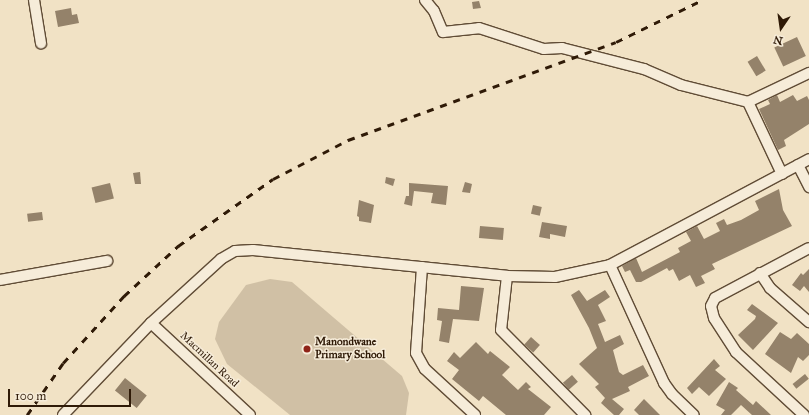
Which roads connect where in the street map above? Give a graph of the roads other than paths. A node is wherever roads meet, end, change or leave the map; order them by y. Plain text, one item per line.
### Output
1 (34, 0) edge
2 (425, 0) edge
3 (41, 43) dead end
4 (809, 73) edge
5 (748, 102) junction
6 (809, 160) edge
7 (798, 165) junction
8 (782, 174) junction
9 (809, 187) edge
10 (809, 248) edge
11 (107, 261) dead end
12 (610, 265) junction
13 (422, 267) junction
14 (760, 273) junction
15 (507, 276) junction
16 (0, 280) edge
17 (151, 322) junction
18 (809, 322) edge
19 (578, 413) edge
20 (63, 415) edge
21 (250, 415) edge
22 (475, 415) edge
23 (694, 415) edge
24 (804, 415) edge

1 - 3 street
2 - 5 street
4 - 5 street
5 - 8 street
6 - 7 street
7 - 8 street
7 - 9 street
8 - 12 street
10 - 14 street
11 - 16 street
12 - 15 street
12 - 23 street
13 - 15 street
13 - 17 street
13 - 22 street
14 - 18 street
14 - 24 street
15 - 19 street
17 - 20 street
17 - 21 street, Macmillan Road

